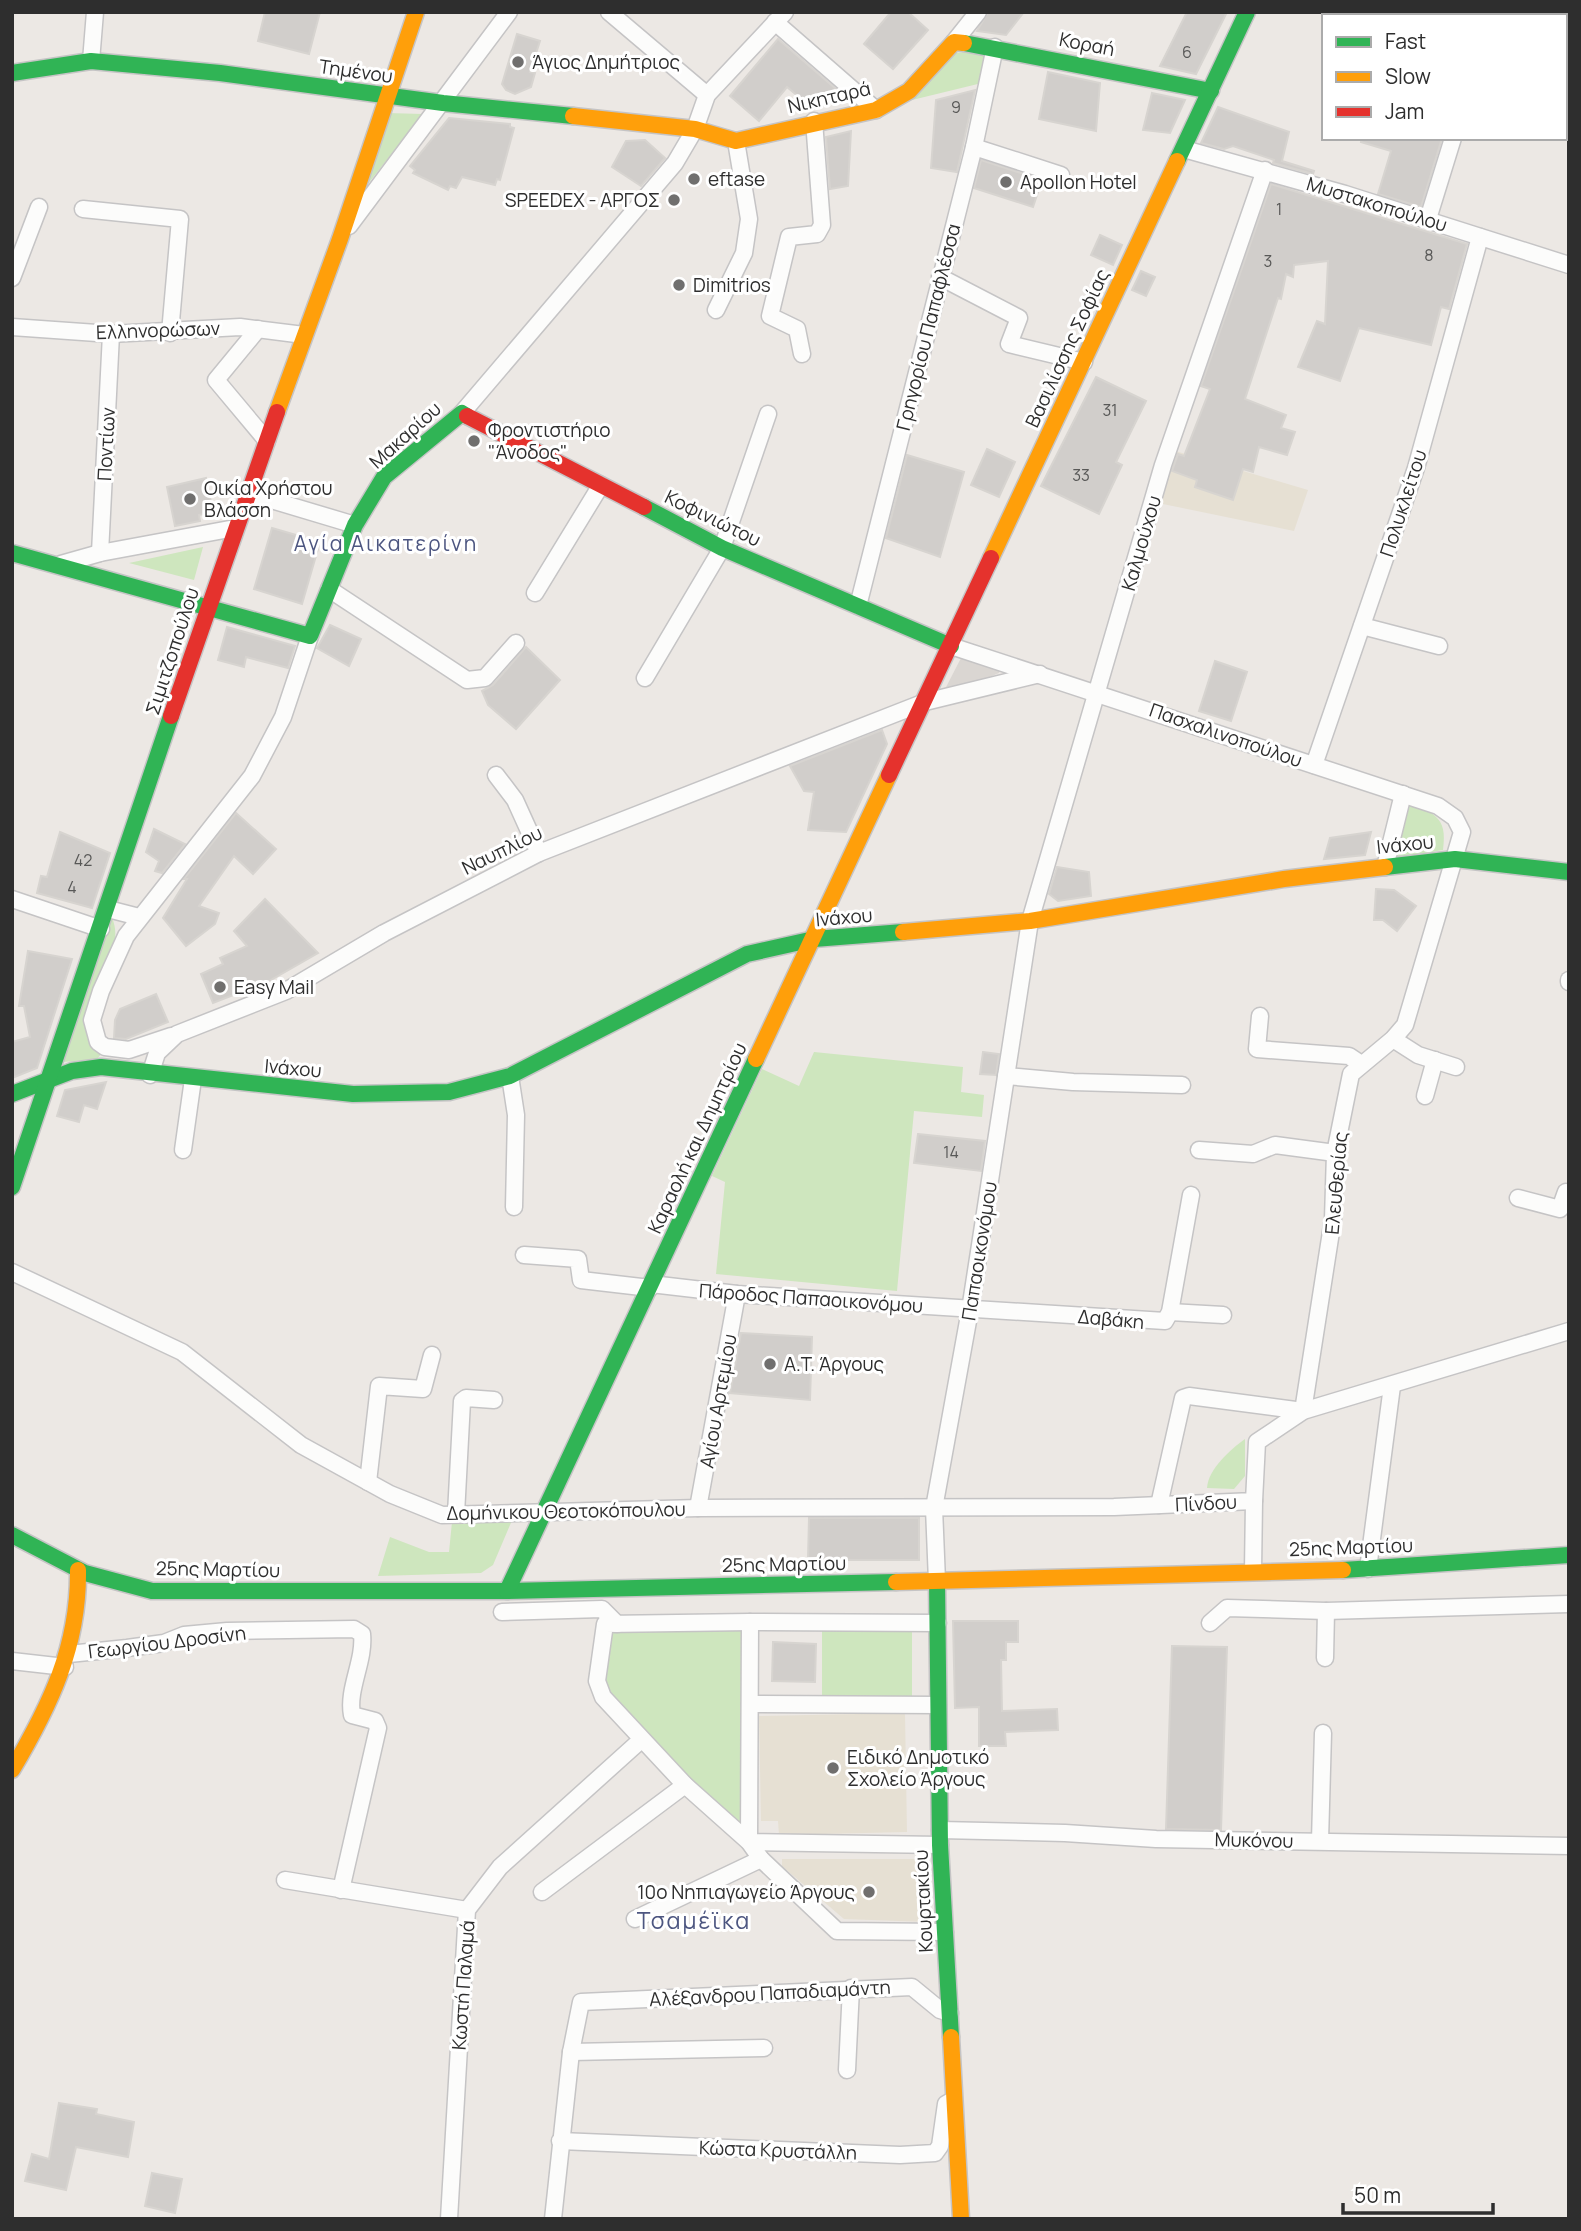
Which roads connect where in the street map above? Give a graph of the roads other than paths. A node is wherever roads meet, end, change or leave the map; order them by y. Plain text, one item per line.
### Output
1 (95, 12) edge
2 (416, 12) edge
3 (509, 12) edge
4 (610, 12) edge
5 (978, 12) edge
6 (1247, 12) edge
7 (780, 17) edge
8 (954, 42) junction
9 (995, 47) junction
10 (91, 61) junction
11 (12, 73) edge
12 (1211, 91) junction
13 (707, 95) junction
14 (386, 96) junction
15 (443, 103) junction
16 (876, 110) junction
17 (814, 121) junction
18 (695, 129) junction
19 (1452, 140) edge
20 (736, 141) junction
21 (974, 147) junction
22 (1184, 149) junction
23 (1265, 170) junction
24 (1061, 175) dead end
25 (39, 207) dead end
26 (83, 209) dead end
27 (1428, 219) junction
28 (1480, 237) junction
29 (340, 239) junction
30 (1569, 265) edge
31 (940, 277) junction
32 (12, 278) edge
33 (716, 310) dead end
34 (12, 327) edge
35 (258, 329) junction
36 (170, 333) junction
37 (111, 334) junction
38 (304, 335) junction
39 (802, 354) dead end
40 (1084, 362) junction
41 (462, 412) junction
42 (768, 414) dead end
43 (267, 441) junction
44 (601, 485) junction
45 (248, 493) junction
46 (355, 526) junction
47 (235, 528) junction
48 (722, 548) junction
49 (12, 553) edge
50 (100, 553) junction
51 (61, 564) junction
52 (329, 589) junction
53 (535, 593) dead end
54 (209, 605) junction
55 (858, 606) junction
56 (1362, 626) junction
57 (310, 636) junction
58 (516, 643) dead end
59 (951, 646) junction
60 (1439, 646) dead end
61 (1042, 674) junction
62 (645, 678) dead end
63 (1099, 692) junction
64 (925, 702) junction
65 (1314, 765) junction
66 (496, 775) dead end
67 (1403, 793) junction
68 (539, 853) junction
69 (1455, 859) junction
70 (1385, 867) junction
71 (1569, 872) edge
72 (12, 899) edge
73 (108, 909) junction
74 (139, 917) junction
75 (1030, 920) junction
76 (101, 929) junction
77 (814, 939) junction
78 (1260, 1016) dead end
79 (177, 1034) junction
80 (1393, 1039) junction
81 (1435, 1060) junction
82 (1361, 1064) junction
83 (1456, 1068) dead end
84 (150, 1075) junction
85 (510, 1076) junction
86 (1006, 1076) junction
87 (49, 1079) junction
88 (193, 1079) junction
89 (1182, 1085) dead end
90 (12, 1094) edge
91 (1425, 1096) dead end
92 (183, 1150) dead end
93 (1199, 1150) dead end
94 (1335, 1153) junction
95 (12, 1187) edge
96 (1569, 1193) edge
97 (1191, 1195) dead end
98 (1518, 1198) dead end
99 (513, 1207) dead end
100 (524, 1255) dead end
101 (12, 1272) edge
102 (651, 1286) junction
103 (737, 1294) junction
104 (970, 1310) junction
105 (1170, 1312) junction
106 (1223, 1315) dead end
107 (1569, 1331) edge
108 (432, 1355) dead end
109 (1392, 1385) junction
110 (494, 1400) dead end
111 (1303, 1411) junction
112 (368, 1482) junction
113 (1254, 1501) junction
114 (1160, 1505) junction
115 (698, 1508) junction
116 (934, 1508) junction
117 (544, 1513) junction
118 (456, 1514) junction
119 (12, 1535) edge
120 (1569, 1555) edge
121 (1368, 1569) junction
122 (78, 1570) junction
123 (1253, 1571) junction
124 (937, 1581) junction
125 (507, 1591) junction
126 (1569, 1604) edge
127 (1326, 1611) junction
128 (502, 1612) dead end
129 (750, 1622) junction
130 (938, 1623) junction
131 (1210, 1623) dead end
132 (611, 1624) junction
133 (1325, 1658) dead end
134 (12, 1661) edge
135 (67, 1661) junction
136 (750, 1704) junction
137 (938, 1705) junction
138 (1323, 1733) dead end
139 (641, 1740) junction
140 (12, 1770) edge
141 (685, 1785) junction
142 (940, 1838) junction
143 (1320, 1841) junction
144 (749, 1842) junction
145 (1569, 1846) edge
146 (761, 1859) junction
147 (285, 1880) dead end
148 (341, 1890) junction
149 (542, 1892) dead end
150 (467, 1910) junction
151 (635, 1919) dead end
152 (945, 1932) junction
153 (851, 1989) junction
154 (950, 2013) junction
155 (764, 2048) dead end
156 (571, 2052) junction
157 (847, 2070) dead end
158 (955, 2099) junction
159 (560, 2141) junction
160 (449, 2219) edge
161 (554, 2219) edge
162 (961, 2219) edge

1 - 10 street
2 - 14 main road, Σιμιτζοπούλου
3 - 15 street, Σιμιτζοπούλου
4 - 13 street
5 - 8 street, Νικηταρά
6 - 12 main road, Βασιλίσσης Σοφίας
7 - 13 street
7 - 16 street
8 - 9 main road, Κοραή
8 - 16 main road, Νικηταρά
9 - 12 main road, Κοραή
9 - 21 street, Γρηγορίου Παπαφλέσσα
10 - 11 main road, Τημένου
10 - 14 main road, Τημένου
12 - 22 main road, Βασιλίσσης Σοφίας
13 - 18 street, Μακαρίου
14 - 15 main road, Τημένου
14 - 29 main road, Σιμιτζοπούλου
15 - 18 main road, Τημένου
15 - 29 street, Σιμιτζοπούλου
16 - 17 main road, Νικηταρά
17 - 20 main road, Νικηταρά
17 - 39 street
18 - 20 main road
18 - 41 street, Μακαρίου
19 - 27 street
20 - 33 street
21 - 24 street
21 - 31 street, Γρηγορίου Παπαφλέσσα
22 - 23 street, Μυστακοπούλου
22 - 40 main road, Βασιλίσσης Σοφίας
23 - 27 street, Μυστακοπούλου
23 - 63 street, Καλμούχου
25 - 32 street
26 - 36 street
27 - 28 street, Μυστακοπούλου
28 - 30 street, Μυστακοπούλου
28 - 56 street, Πολυκλείτου
29 - 38 main road, Σιμιτζοπούλου
31 - 40 street
31 - 55 street, Γρηγορίου Παπαφλέσσα
34 - 37 street, Ελληνορώσων
35 - 36 street, Ελληνορώσων
35 - 38 street, Ελληνορώσων
35 - 43 street
36 - 37 street, Ελληνορώσων
37 - 50 street, Ποντίων
38 - 43 main road, Σιμιτζοπούλου
40 - 59 main road, Βασιλίσσης Σοφίας
41 - 44 main road, Κοφινιώτου
41 - 46 main road, Μακαρίου
42 - 48 street
43 - 45 main road, Σιμιτζοπούλου
44 - 48 main road, Κοφινιώτου
44 - 53 street
45 - 46 street
45 - 47 main road, Σιμιτζοπούλου
46 - 52 main road, Μακαρίου
47 - 50 street
47 - 54 main road, Σιμιτζοπούλου
48 - 55 main road, Κοφινιώτου
48 - 62 street
49 - 51 main road
50 - 51 street
51 - 54 main road
52 - 57 main road, Μακαρίου
52 - 58 street
54 - 57 main road
54 - 73 main road, Σιμιτζοπούλου
55 - 59 main road, Κοφινιώτου
56 - 60 street
56 - 65 street, Πολυκλείτου
57 - 74 street, Μακαρίου
59 - 61 street, Πασχαλινοπούλου
59 - 64 main road, Βασιλίσσης Σοφίας
61 - 63 street, Πασχαλινοπούλου
61 - 64 street, Ναυπλίου
63 - 65 street, Πασχαλινοπούλου
63 - 75 street, Καλμούχου
64 - 68 street, Ναυπλίου
64 - 77 main road, Καραολή και Δημητρίου
65 - 67 street, Πασχαλινοπούλου
66 - 68 street
67 - 69 street, Πασχαλινοπούλου
67 - 70 street
68 - 79 street, Ναυπλίου
69 - 70 main road, Ινάχου
69 - 71 main road, Ινάχου
69 - 80 street, Ελευθερίας
70 - 75 main road, Ινάχου
72 - 76 street
73 - 74 street
73 - 76 main road, Σιμιτζοπούλου
74 - 79 street, Μακαρίου
75 - 77 main road, Ινάχου
75 - 86 street, Παπαοικονόμου
76 - 87 main road, Σιμιτζοπούλου
77 - 85 main road, Ινάχου
77 - 102 main road, Καραολή και Δημητρίου
78 - 82 street
79 - 84 street, Ναυπλίου
80 - 81 street
80 - 82 street, Ελευθερίας
81 - 83 street
81 - 91 street
82 - 94 street, Ελευθερίας
84 - 87 main road
84 - 88 main road, Ινάχου
85 - 88 main road, Ινάχου
85 - 99 street
86 - 89 street
86 - 104 street, Παπαοικονόμου
87 - 90 main road
87 - 95 main road, Σιμιτζοπούλου
88 - 92 street
93 - 94 street
94 - 111 street, Ελευθερίας
96 - 98 street
97 - 105 street, Δαβάκη
100 - 102 street, Πάροδος Παπαοικονόμου
101 - 112 street, Δομήνικου Θεοτοκόπουλου
102 - 103 street, Πάροδος Παπαοικονόμου
102 - 117 main road, Καραολή και Δημητρίου
103 - 104 street, Πάροδος Παπαοικονόμου
103 - 115 street, Αγίου Αρτεμίου
104 - 105 street, Δαβάκη
104 - 116 street, Παπαοικονόμου
105 - 106 street
107 - 109 street, Πίνδου
108 - 112 street
109 - 111 street, Πίνδου
109 - 121 street
110 - 118 street
111 - 113 street, Πίνδου
111 - 114 street
112 - 118 street, Δομήνικου Θεοτοκόπουλου
113 - 114 street, Πίνδου
113 - 123 street
114 - 116 street, Πίνδου
115 - 116 street, Δομήνικου Θεοτοκόπουλου
115 - 117 street, Δομήνικου Θεοτοκόπουλου
116 - 124 street, Παπαοικονόμου
117 - 118 street, Δομήνικου Θεοτοκόπουλου
117 - 125 main road, Καραολή και Δημητρίου
119 - 122 main road, 25ης Μαρτίου
120 - 121 main road, 25ης Μαρτίου
121 - 123 main road, 25ης Μαρτίου
122 - 125 main road, 25ης Μαρτίου
122 - 135 main road
123 - 124 main road, 25ης Μαρτίου
124 - 125 main road, 25ης Μαρτίου
124 - 130 main road, Κουρτακίου
126 - 127 street
127 - 131 street
127 - 133 street
128 - 132 street
129 - 130 street
129 - 132 street
129 - 136 street
130 - 137 main road, Κουρτακίου
132 - 139 street
134 - 135 street
135 - 140 main road
135 - 148 street, Γεωργίου Δροσίνη
136 - 137 street
136 - 144 street
137 - 142 main road, Κουρτακίου
138 - 143 street
139 - 141 street
139 - 150 street, Κωστή Παλαμά
141 - 144 street
141 - 149 street
142 - 143 street, Μυκόνου
142 - 144 street, Μυκόνου
142 - 152 main road, Κουρτακίου
143 - 145 street, Μυκόνου
144 - 146 street
146 - 151 street
146 - 152 street
147 - 148 street
148 - 150 street
150 - 160 street, Κωστή Παλαμά
152 - 154 main road, Κουρτακίου
153 - 154 street, Αλέξανδρου Παπαδιαμάντη
153 - 156 street, Αλέξανδρου Παπαδιαμάντη
153 - 157 street
154 - 158 main road, Κουρτακίου
155 - 156 street
156 - 159 street
158 - 159 street, Κώστα Κρυστάλλη
158 - 162 main road, Κουρτακίου
159 - 161 street

